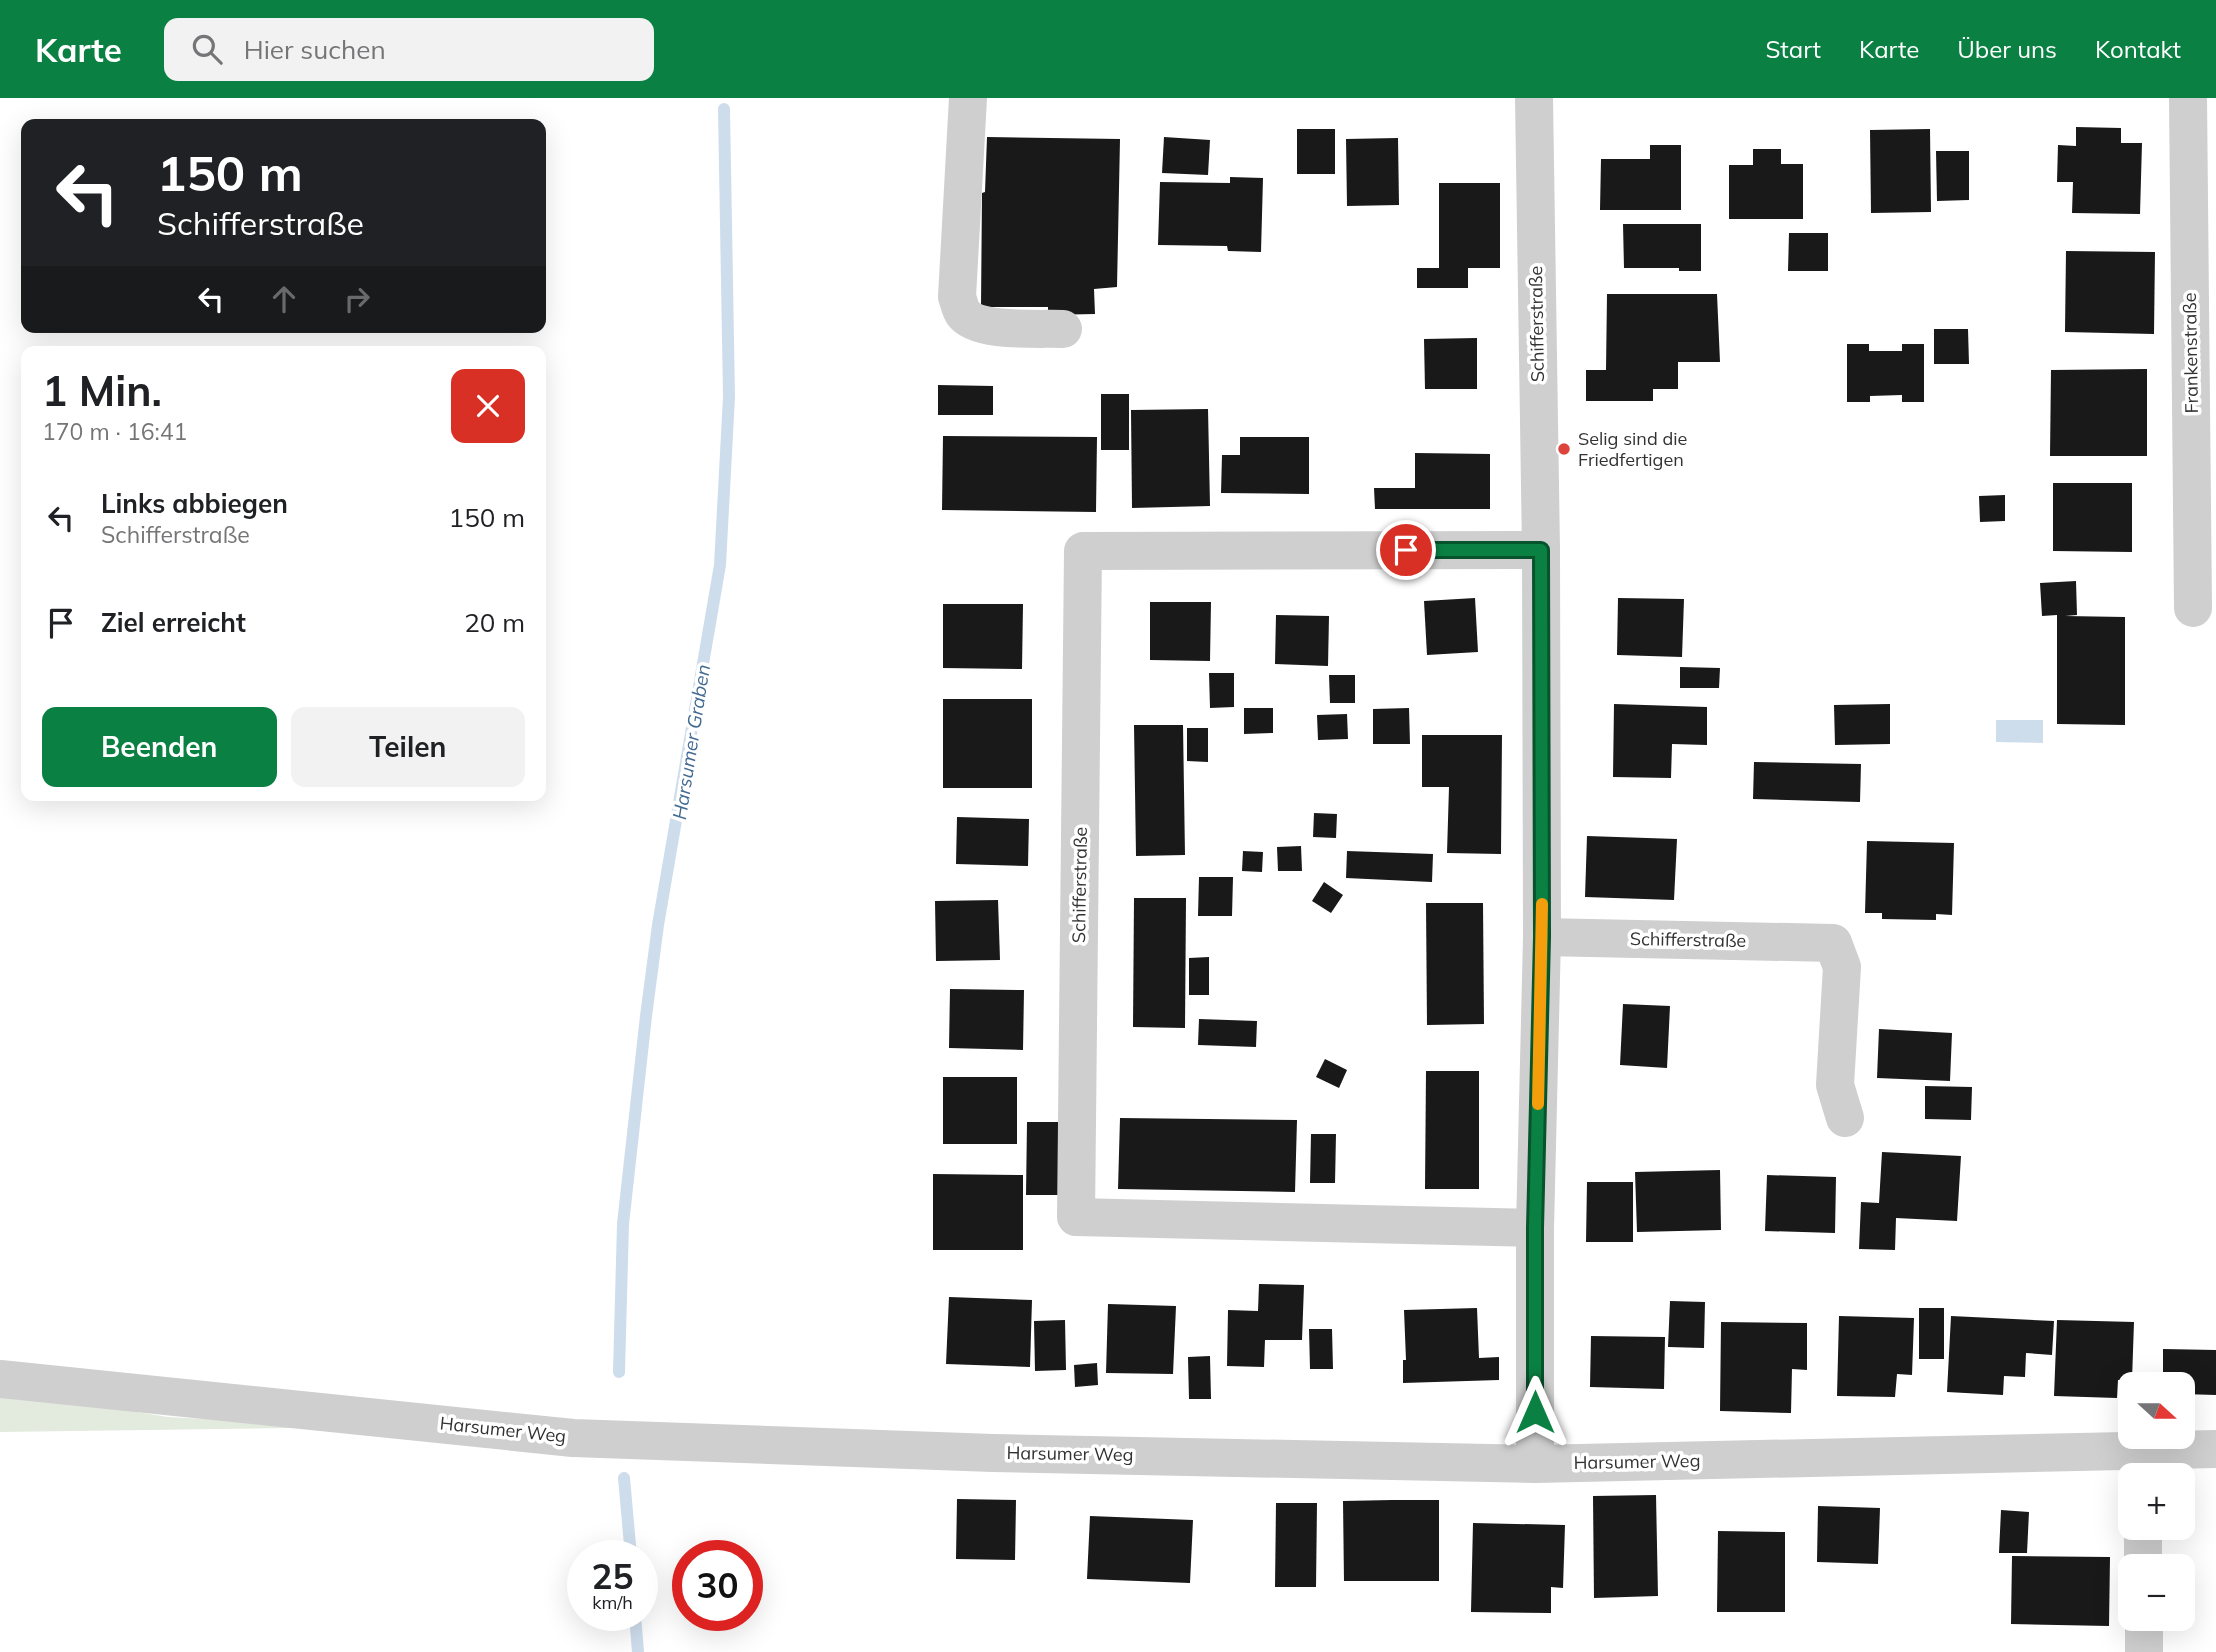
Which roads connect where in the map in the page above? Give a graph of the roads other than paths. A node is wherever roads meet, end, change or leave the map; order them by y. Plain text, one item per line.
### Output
1 (968, 98) edge
2 (1534, 98) edge
3 (2188, 98) edge
4 (1063, 329) dead end
5 (1541, 550) junction
6 (2193, 608) dead end
7 (1542, 937) junction
8 (1845, 1118) dead end
9 (1535, 1228) junction
10 (0, 1379) edge
11 (2216, 1449) edge
12 (2148, 1463) edge
13 (1535, 1464) junction
14 (2118, 1464) edge
15 (2144, 1631) edge
16 (2144, 1652) edge

1 - 4 street
2 - 5 street, Schifferstraße
3 - 6 street, Frankenstraße
5 - 7 street, Schifferstraße
5 - 9 street, Schifferstraße
7 - 8 street, Schifferstraße
7 - 9 street, Schifferstraße
9 - 13 street, Schifferstraße
10 - 13 street, Harsumer Weg
11 - 12 street, Harsumer Weg
13 - 14 street, Harsumer Weg
15 - 16 street

